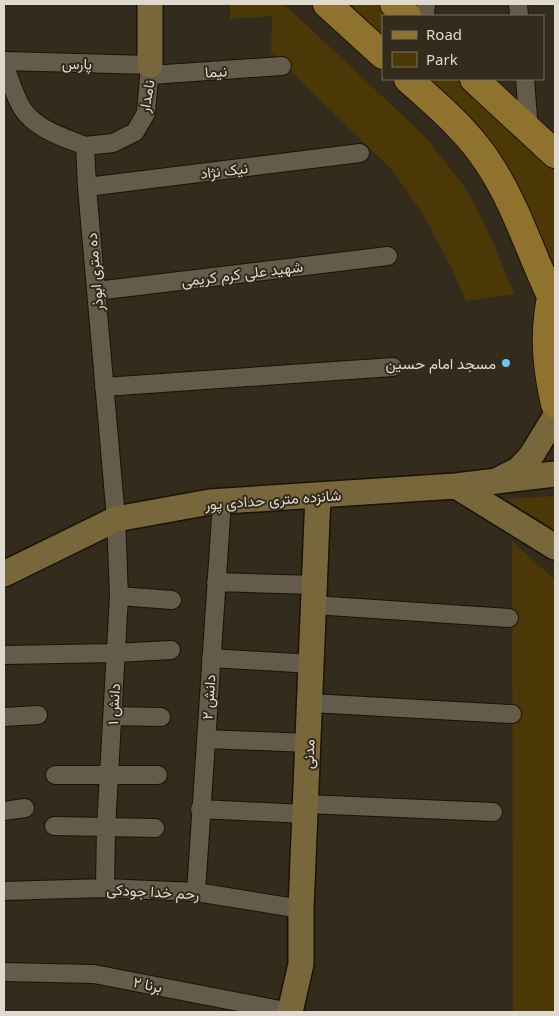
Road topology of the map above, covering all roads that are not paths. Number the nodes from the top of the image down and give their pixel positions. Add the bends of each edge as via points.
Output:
1 (150, 4) edge
2 (327, 4) edge
3 (394, 4) edge
4 (406, 15) edge
5 (382, 54) edge
6 (4, 63) edge
7 (282, 66) dead end
8 (150, 70) junction
9 (409, 80) edge
10 (475, 80) edge
11 (525, 80) edge
12 (529, 131) junction
13 (85, 146) junction
14 (360, 153) dead end
15 (555, 154) edge
16 (87, 187) junction
17 (388, 256) dead end
18 (553, 288) edge
19 (96, 291) junction
20 (393, 367) dead end
21 (104, 387) junction
22 (555, 404) edge
23 (555, 417) edge
24 (555, 474) edge
25 (494, 482) junction
26 (456, 486) junction
27 (318, 495) junction
28 (222, 502) junction
29 (116, 519) junction
30 (555, 547) edge
31 (4, 574) edge
32 (216, 582) junction
33 (314, 595) junction
34 (119, 596) junction
35 (172, 600) dead end
36 (509, 618) dead end
37 (171, 650) dead end
38 (116, 654) junction
39 (4, 655) edge
40 (211, 658) junction
41 (312, 664) junction
42 (310, 704) junction
43 (512, 714) dead end
44 (38, 715) dead end
45 (113, 716) junction
46 (4, 717) edge
47 (161, 717) dead end
48 (206, 739) junction
49 (308, 743) junction
50 (158, 775) dead end
51 (55, 776) dead end
52 (110, 776) junction
53 (25, 808) dead end
54 (200, 809) junction
55 (306, 809) junction
56 (4, 811) edge
57 (494, 812) dead end
58 (54, 826) dead end
59 (106, 828) junction
60 (155, 828) dead end
61 (105, 888) junction
62 (4, 892) edge
63 (196, 892) junction
64 (301, 909) junction
65 (4, 972) edge
66 (290, 1012) edge

1 - 8 street
2 - 5 main road
3 - 4 main road
6 - 8 street, پارس
6 - 13 street via 22,108 33,121
7 - 8 street, نیما
8 - 13 street, نامدار via 146,113 135,132 113,143
9 - 18 main road via 471,139 490,165
10 - 12 main road
11 - 12 street
12 - 15 main road
13 - 16 street, ده متری ابوذر
14 - 16 street, نیک نژاد
16 - 19 street, ده متری ابوذر
17 - 19 street, شهید علی کرم کریمی
18 - 22 main road via 546,321
19 - 21 street, ده متری ابوذر
20 - 21 street
21 - 29 street, ده متری ابوذر
23 - 25 street via 531,456 518,470
24 - 25 street, شانزده متری حدادی پور
25 - 26 street, شانزده متری حدادی پور
26 - 27 street, شانزده متری حدادی پور
26 - 30 street
27 - 28 street, شانزده متری حدادی پور
27 - 33 street, مدنی
28 - 29 street, شانزده متری حدادی پور
28 - 32 street, دانش ۲
29 - 31 street, شانزده متری حدادی پور
29 - 34 street, دانش ۱
32 - 33 street
32 - 40 street, دانش ۲
33 - 36 street
33 - 41 street, مدنی
34 - 35 street
34 - 38 street, دانش ۱
37 - 38 street
38 - 39 street
38 - 45 street, دانش ۱
40 - 41 street
40 - 48 street, دانش ۲
41 - 42 street, مدنی
42 - 43 street
42 - 49 street, مدنی
44 - 46 street
45 - 47 street
45 - 52 street, دانش ۱
48 - 49 street
48 - 54 street, دانش ۲
49 - 55 street, مدنی
50 - 52 street
51 - 52 street
52 - 59 street, دانش ۱
53 - 56 street
54 - 55 street
54 - 63 street, دانش ۲
55 - 57 street
55 - 64 street, مدنی
58 - 59 street
59 - 60 street
59 - 61 street, دانش ۱
61 - 62 street, رحم خدا جودکی
61 - 63 street, رحم خدا جودکی
63 - 64 street, رحم خدا جودکی
64 - 66 street, مدنی via 301,964
65 - 66 street, برنا ۲ via 94,974

